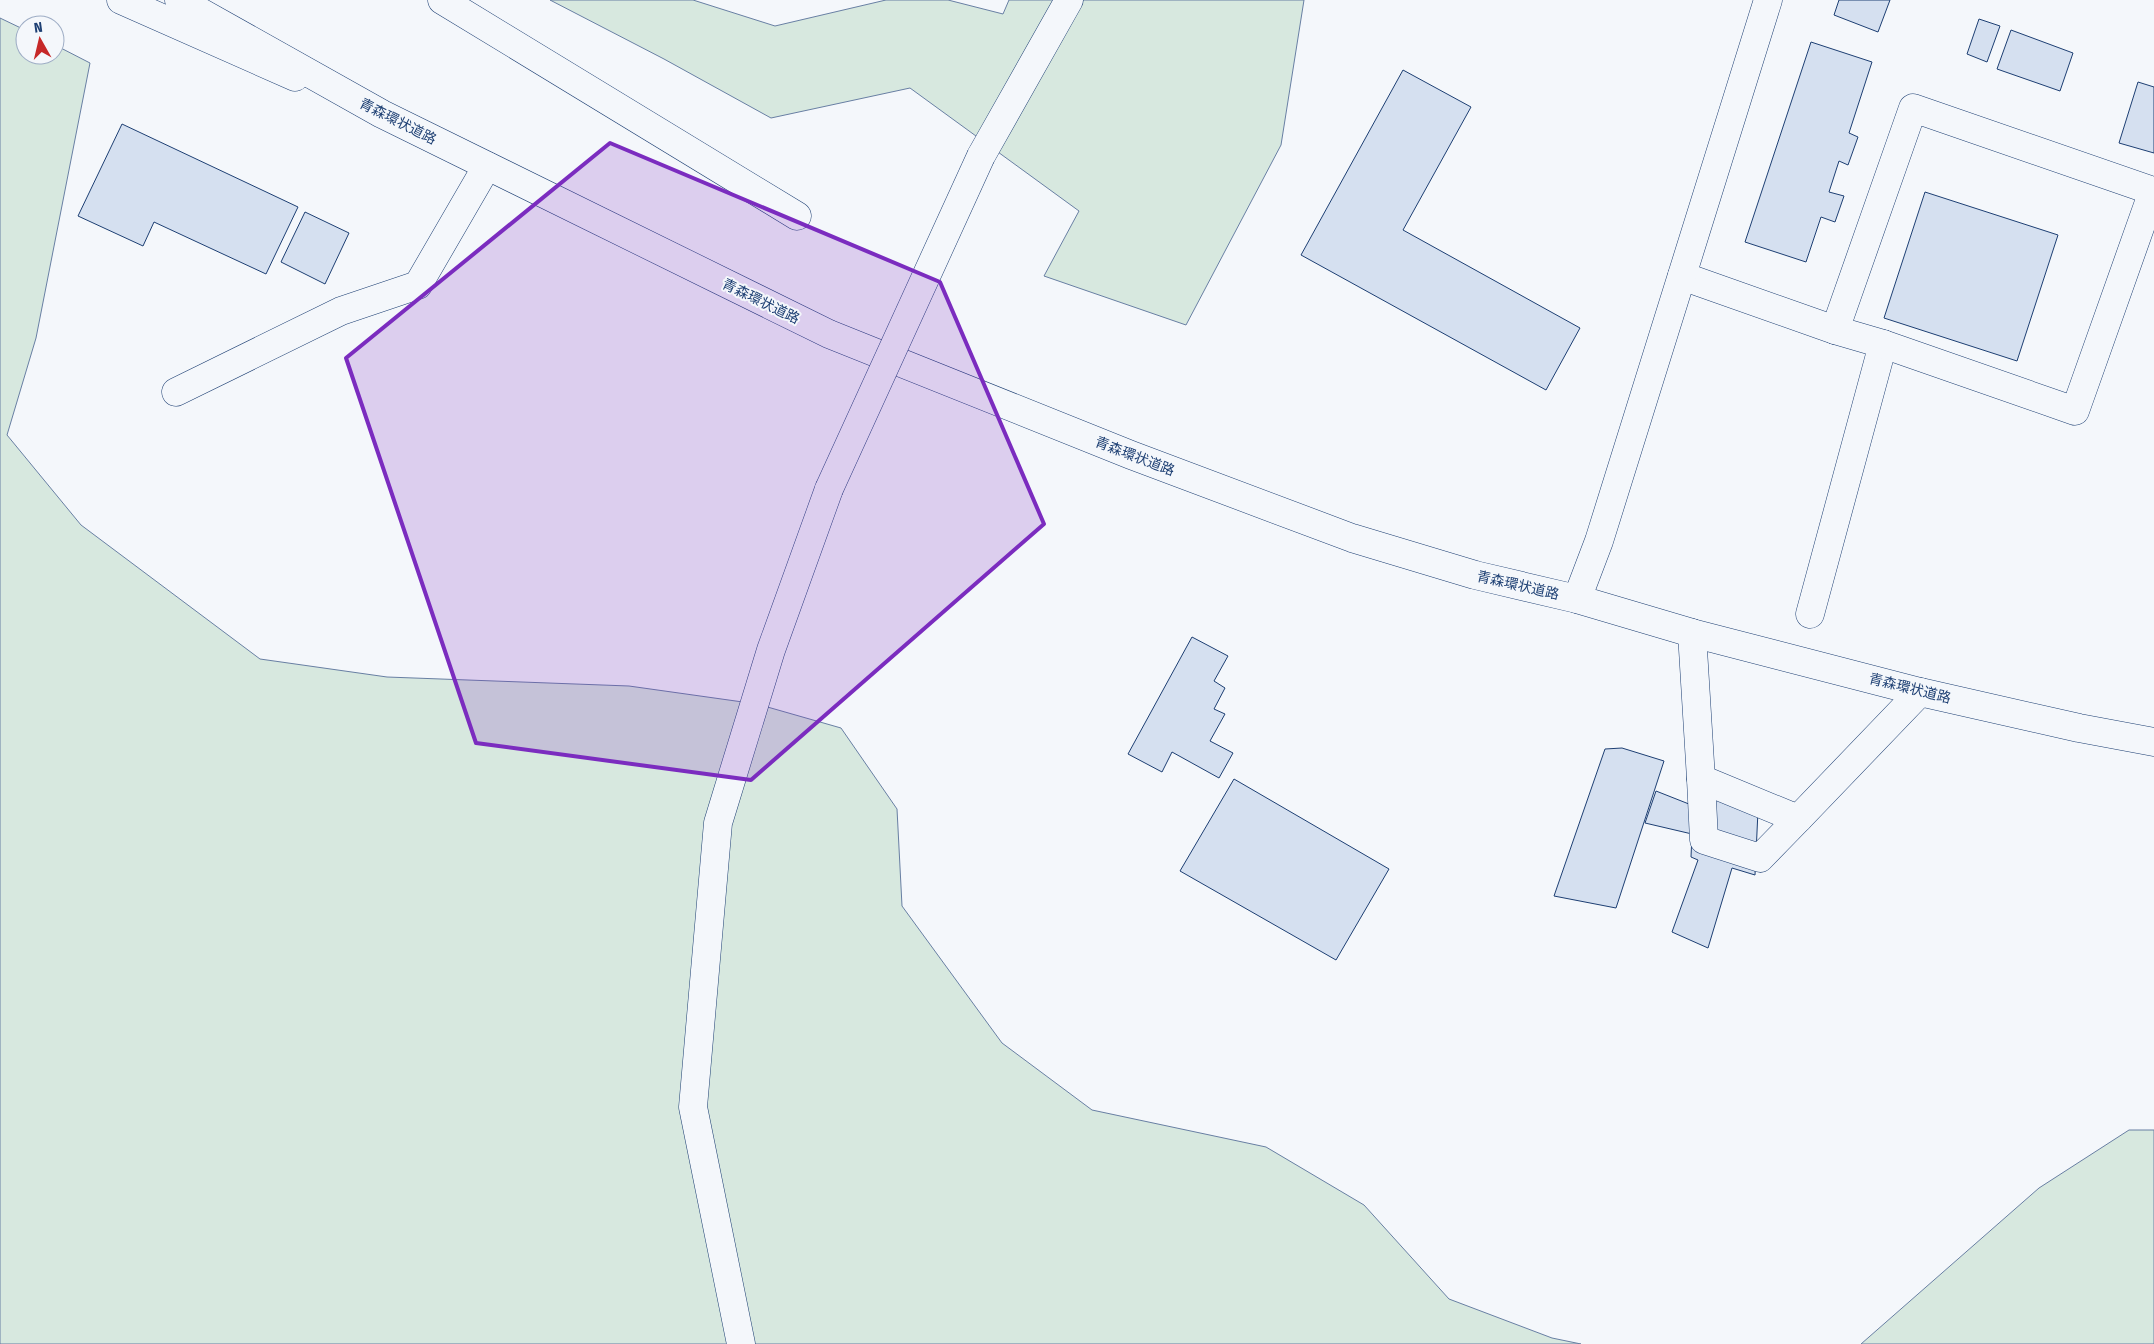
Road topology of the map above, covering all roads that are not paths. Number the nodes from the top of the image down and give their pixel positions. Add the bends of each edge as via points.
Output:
1 (121, 0) edge
2 (179, 0) edge
3 (442, 0) edge
4 (1069, 0) edge
5 (1768, 0) edge
6 (382, 114) junction
7 (487, 166) junction
8 (797, 216) dead end
9 (1682, 276) junction
10 (1835, 330) junction
11 (1883, 344) junction
12 (176, 392) dead end
13 (1577, 599) junction
14 (1810, 614) dead end
15 (1692, 633) junction
16 (1920, 692) junction
17 (2154, 742) edge
18 (1701, 779) junction
19 (1798, 819) junction
20 (741, 1344) edge

1 - 6 main road
2 - 6 main road, 青森環状道路
3 - 8 main road
4 - 20 main road, bridge via 981,156 829,489 771,650 718,823 692,1106
5 - 9 main road
6 - 7 main road, 青森環状道路
7 - 12 main road via 418,284 341,311
7 - 13 main road, 青森環状道路 via 829,334 1122,451 1352,538 1475,575
9 - 10 main road
9 - 13 main road via 1599,541
10 - 11 main road
10 - 11 main road via 1913,108 2153,191 2075,411
11 - 14 main road
13 - 15 main road, 青森環状道路
15 - 16 main road, 青森環状道路
15 - 18 main road
16 - 17 main road, 青森環状道路
16 - 19 main road
18 - 19 main road
18 - 19 main road via 1704,840 1760,858

